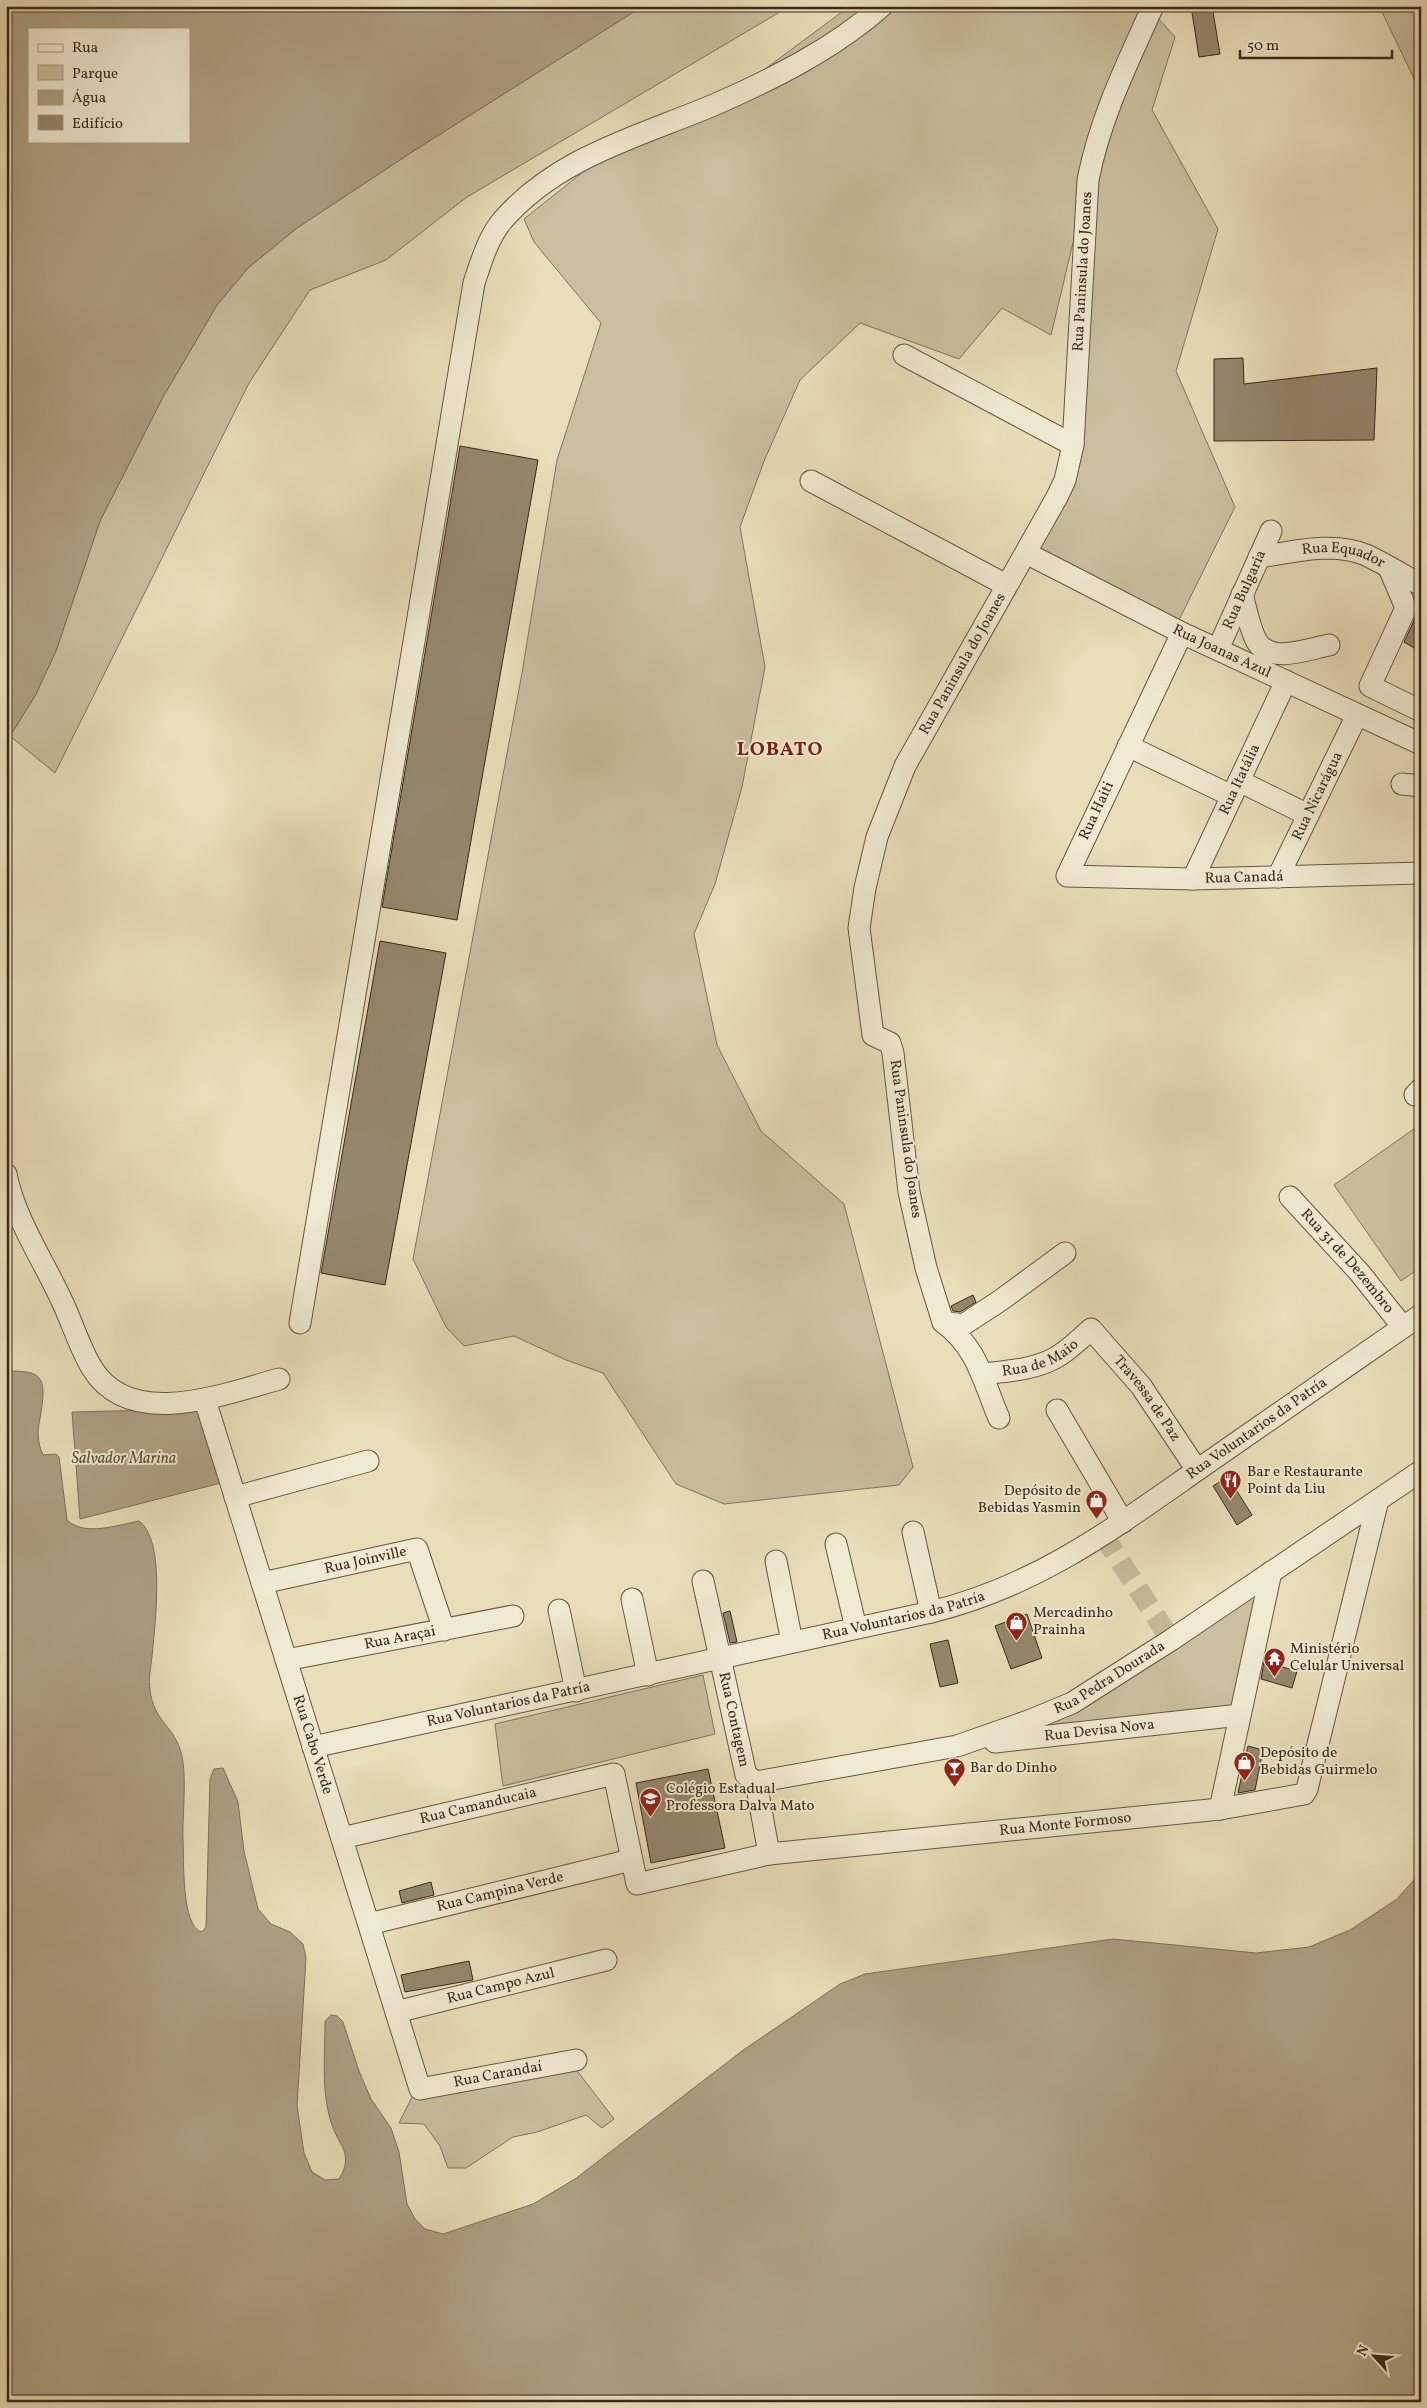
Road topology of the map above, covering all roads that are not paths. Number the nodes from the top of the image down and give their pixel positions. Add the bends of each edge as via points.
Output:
1 (882, 6) edge
2 (1153, 6) edge
3 (904, 355) dead end
4 (1073, 445) junction
5 (811, 480) dead end
6 (1271, 531) dead end
7 (1026, 553) junction
8 (1259, 557) junction
9 (1389, 568) junction
10 (1006, 585) junction
11 (1421, 585) edge
12 (1242, 594) junction
13 (1182, 632) junction
14 (1329, 645) dead end
15 (1218, 649) junction
16 (1286, 681) junction
17 (1421, 711) edge
18 (1357, 715) junction
19 (1421, 744) edge
20 (1128, 746) junction
21 (1236, 788) junction
22 (1308, 815) junction
23 (1421, 873) edge
24 (1067, 876) joint
25 (1278, 877) junction
26 (1193, 879) junction
27 (6, 1174) edge
28 (1290, 1197) dead end
29 (1065, 1253) dead end
30 (1421, 1315) edge
31 (943, 1322) junction
32 (300, 1323) dead end
33 (1403, 1327) junction
34 (1091, 1329) joint
35 (983, 1374) junction
36 (278, 1379) dead end
37 (205, 1400) junction
38 (1057, 1410) dead end
39 (998, 1418) dead end
40 (368, 1461) dead end
41 (1197, 1470) junction
42 (1421, 1471) edge
43 (235, 1497) junction
44 (1378, 1500) junction
45 (1123, 1522) junction
46 (913, 1532) dead end
47 (836, 1544) dead end
48 (776, 1561) dead end
49 (1272, 1572) junction
50 (703, 1582) dead end
51 (262, 1583) junction
52 (632, 1599) dead end
53 (559, 1610) dead end
54 (931, 1612) junction
55 (513, 1616) dead end
56 (856, 1628) junction
57 (444, 1630) junction
58 (792, 1642) junction
59 (720, 1659) junction
60 (286, 1660) junction
61 (648, 1675) junction
62 (576, 1691) junction
63 (1240, 1715) junction
64 (957, 1746) junction
65 (314, 1747) junction
66 (614, 1774) joint
67 (756, 1782) junction
68 (1220, 1810) junction
69 (342, 1838) junction
70 (769, 1854) junction
71 (631, 1860) junction
72 (369, 1924) junction
73 (606, 1960) dead end
74 (396, 2012) junction
75 (576, 2060) dead end
76 (420, 2089) joint

1 - 32 street via 845,35 774,75 716,104 628,138 561,171 527,196 501,222 485,250 474,282
2 - 4 street, Rua Paninsula do Joanes via 1107,108 1088,180
3 - 4 street
4 - 7 street, Rua Paninsula do Joanes via 1065,480
5 - 10 street
6 - 8 street, Rua Bulgaria
7 - 10 street, Rua Paninsula do Joanes
7 - 13 street, Rua Joanas Azul
8 - 9 street, Rua Equador via 1331,548 1365,555
8 - 12 street, Rua Bulgaria
9 - 11 street, Rua Equador
9 - 17 street via 1406,608 1370,686
10 - 31 street, Rua Paninsula do Joanes via 905,766 877,837 859,928 874,1035 890,1042 893,1053 909,1192 926,1268
12 - 14 street via 1255,639 1267,651 1277,654
12 - 15 street, Rua Bulgaria
13 - 15 street, Rua Joanas Azul
13 - 20 street, Rua Haiti
15 - 16 street, Rua Joanas Azul
16 - 18 street, Rua Joanas Azul
16 - 21 street, Rua Itatália
18 - 19 street, Rua Joanas Azul
18 - 22 street, Rua Nicarágua
20 - 21 street
20 - 24 street, Rua Haiti
21 - 22 street
21 - 26 street, Rua Itatália
22 - 25 street, Rua Nicarágua
23 - 25 street, Rua Canadá
24 - 26 street, Rua Canadá
25 - 26 street, Rua Canadá
27 - 37 street via 26,1232 62,1299 92,1369 106,1385 128,1398 150,1403 178,1404
28 - 33 street, Rua 31 de Dezembro via 1359,1272
29 - 31 street via 963,1325
30 - 33 street, Rua Voluntarios da Patría
31 - 35 street via 967,1344
33 - 41 street, Rua Voluntarios da Patría
34 - 35 street, Rua de Maio via 1055,1358 1028,1368
34 - 41 street, Travessa de Paz via 1140,1386
35 - 39 street
36 - 37 street
37 - 43 street, Rua Cabo Verde
38 - 45 street
40 - 43 street
41 - 45 street, Rua Voluntarios da Patría
42 - 44 street, Rua Pedra Dourada
43 - 51 street, Rua Cabo Verde
44 - 49 street, Rua Pedra Dourada
44 - 68 street, Rua Monte Formoso via 1306,1792
45 - 54 street, Rua Voluntarios da Patría via 1029,1578 967,1603
46 - 54 street
47 - 56 street
48 - 58 street
49 - 63 street
49 - 64 street, Rua Pedra Dourada via 1072,1703
50 - 59 street, Rua Contagem
51 - 57 street, Rua Joinville via 417,1549
51 - 60 street, Rua Cabo Verde
52 - 61 street
53 - 62 street
54 - 56 street, Rua Voluntarios da Patría
55 - 57 street, Rua Araçai
56 - 58 street, Rua Voluntarios da Patría
57 - 60 street, Rua Araçai
58 - 59 street, Rua Voluntarios da Patría
59 - 61 street, Rua Voluntarios da Patría
59 - 67 street, Rua Contagem via 746,1775
60 - 65 street, Rua Cabo Verde
61 - 62 street, Rua Voluntarios da Patría
62 - 65 street, Rua Voluntarios da Patría
63 - 64 street, Rua Devisa Nova
63 - 68 street
64 - 67 street, Rua Pedra Dourada
65 - 69 street, Rua Cabo Verde
66 - 69 street, Rua Camanducaia
66 - 71 street, Rua Monte Formoso
67 - 70 street, Rua Contagem
68 - 70 street, Rua Monte Formoso
69 - 72 street, Rua Cabo Verde
70 - 71 street, Rua Monte Formoso via 638,1884
71 - 72 street, Rua Campina Verde
72 - 74 street, Rua Cabo Verde
73 - 74 street, Rua Campo Azul
74 - 76 street, Rua Cabo Verde
75 - 76 street, Rua Carandaí

